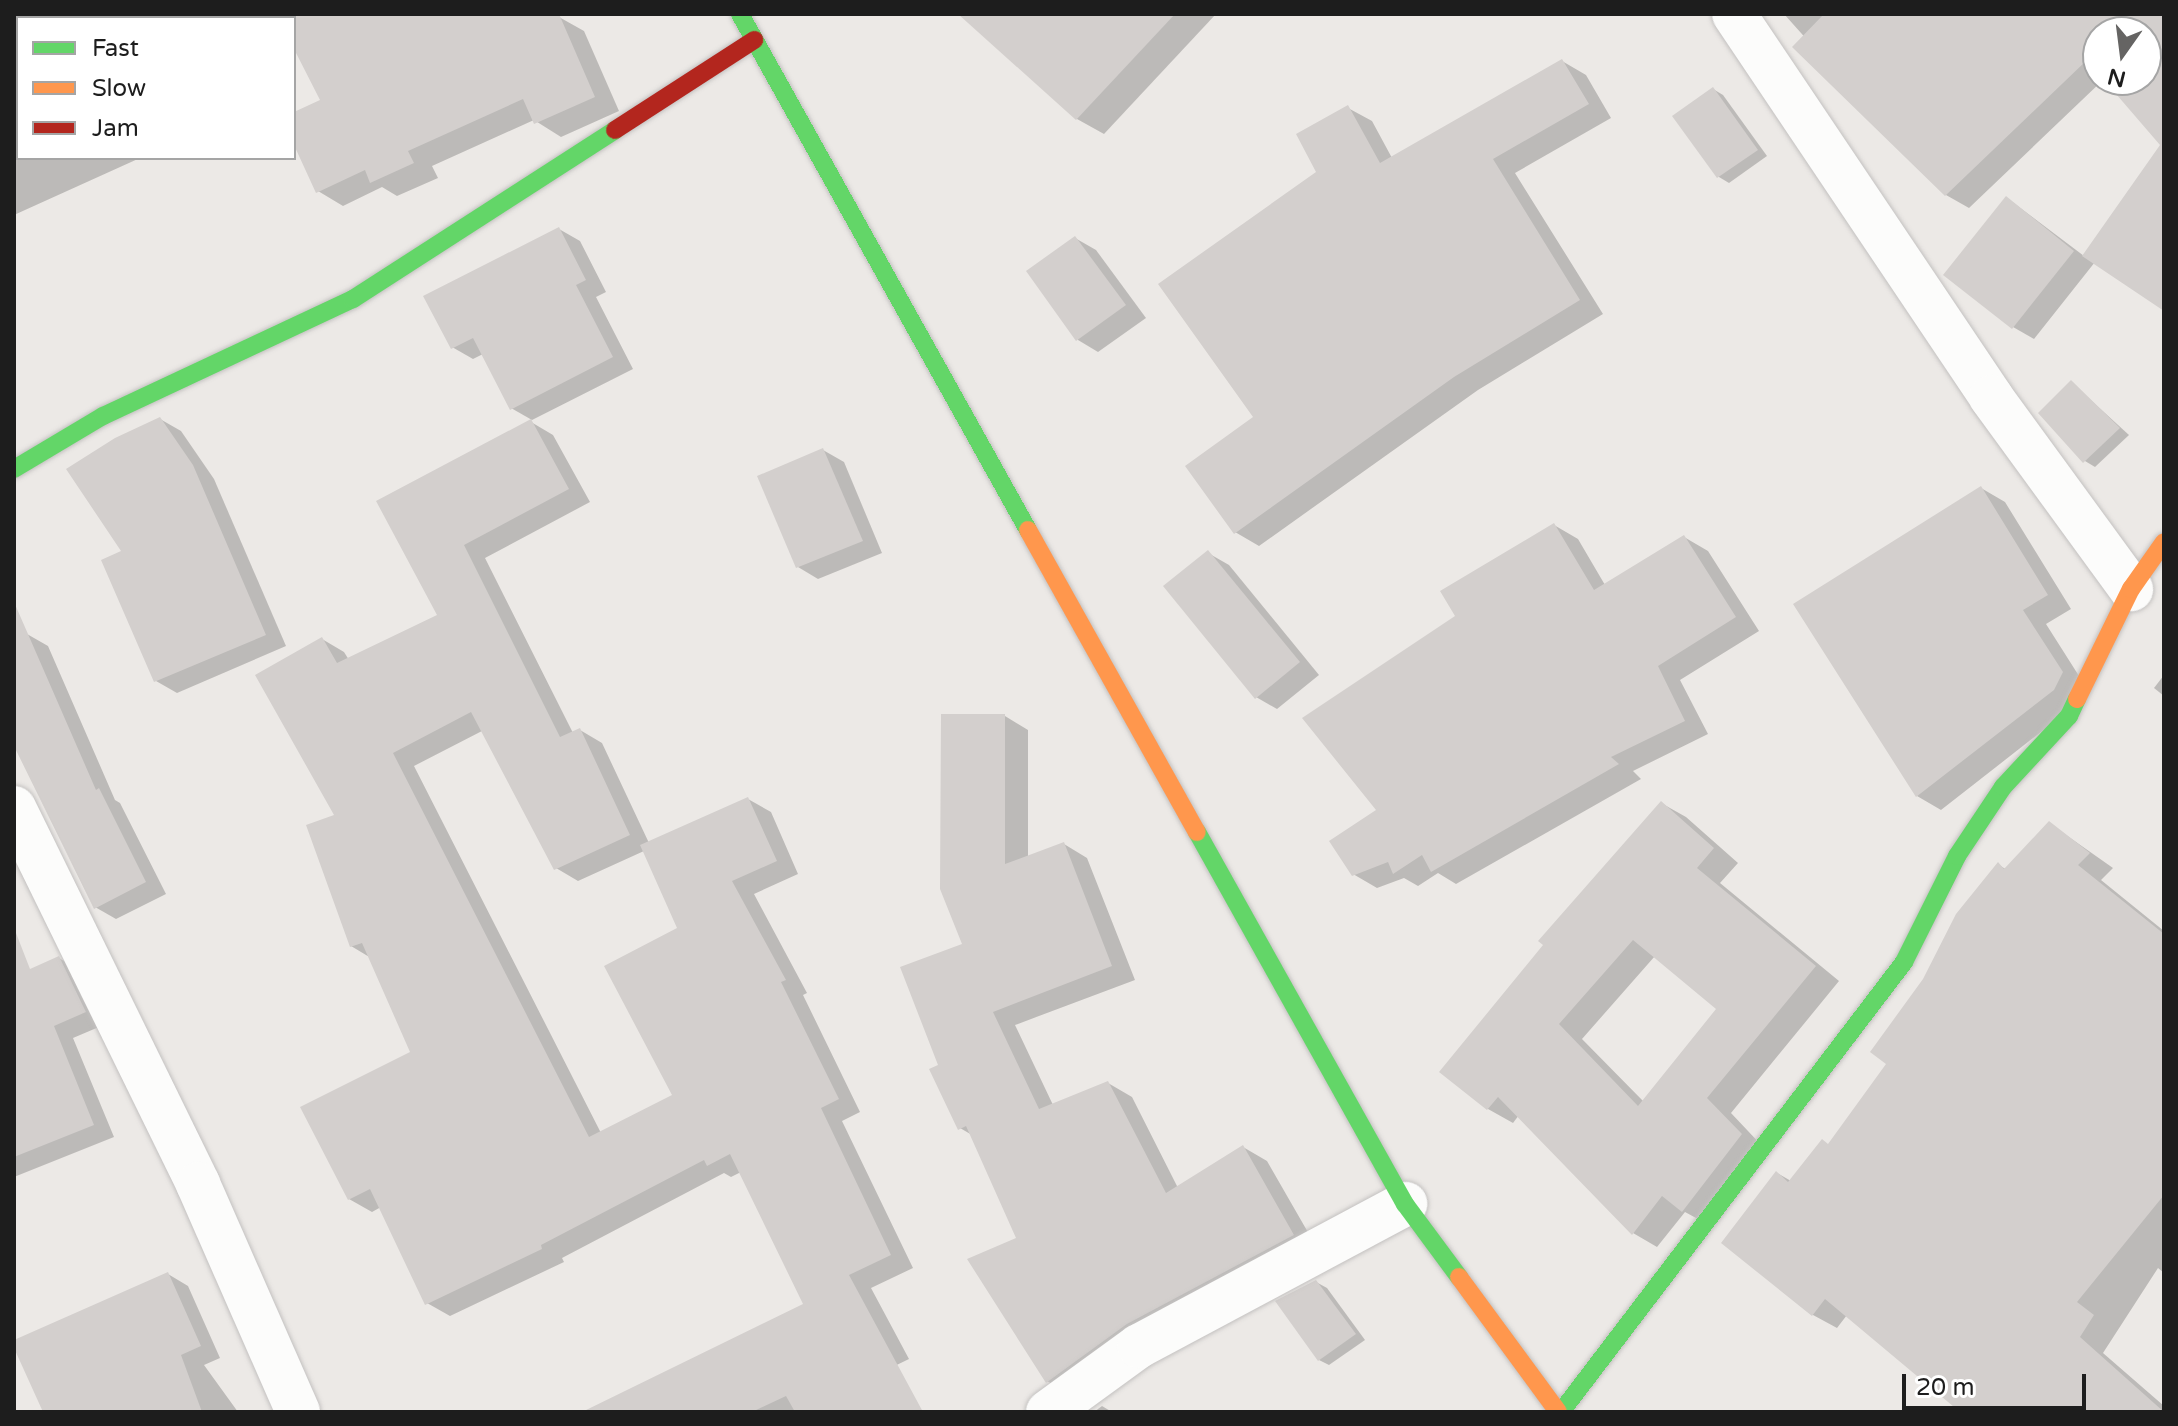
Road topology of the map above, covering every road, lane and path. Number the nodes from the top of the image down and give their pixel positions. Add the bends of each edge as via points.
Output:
1 (740, 14) edge
2 (1734, 14) edge
3 (754, 40) junction
4 (14, 469) edge
5 (2164, 542) edge
6 (2131, 589) junction
7 (14, 808) edge
8 (1405, 1204) junction
9 (298, 1412) edge
10 (1048, 1412) edge
11 (1560, 1412) edge

1 - 3 street
2 - 6 street via 1991,397
3 - 4 street via 353,299 103,416
3 - 8 street
5 - 6 street
6 - 11 street via 2069,716 2003,787 1957,856 1904,962
7 - 9 street via 198,1184
8 - 10 street via 1139,1346
8 - 11 street

